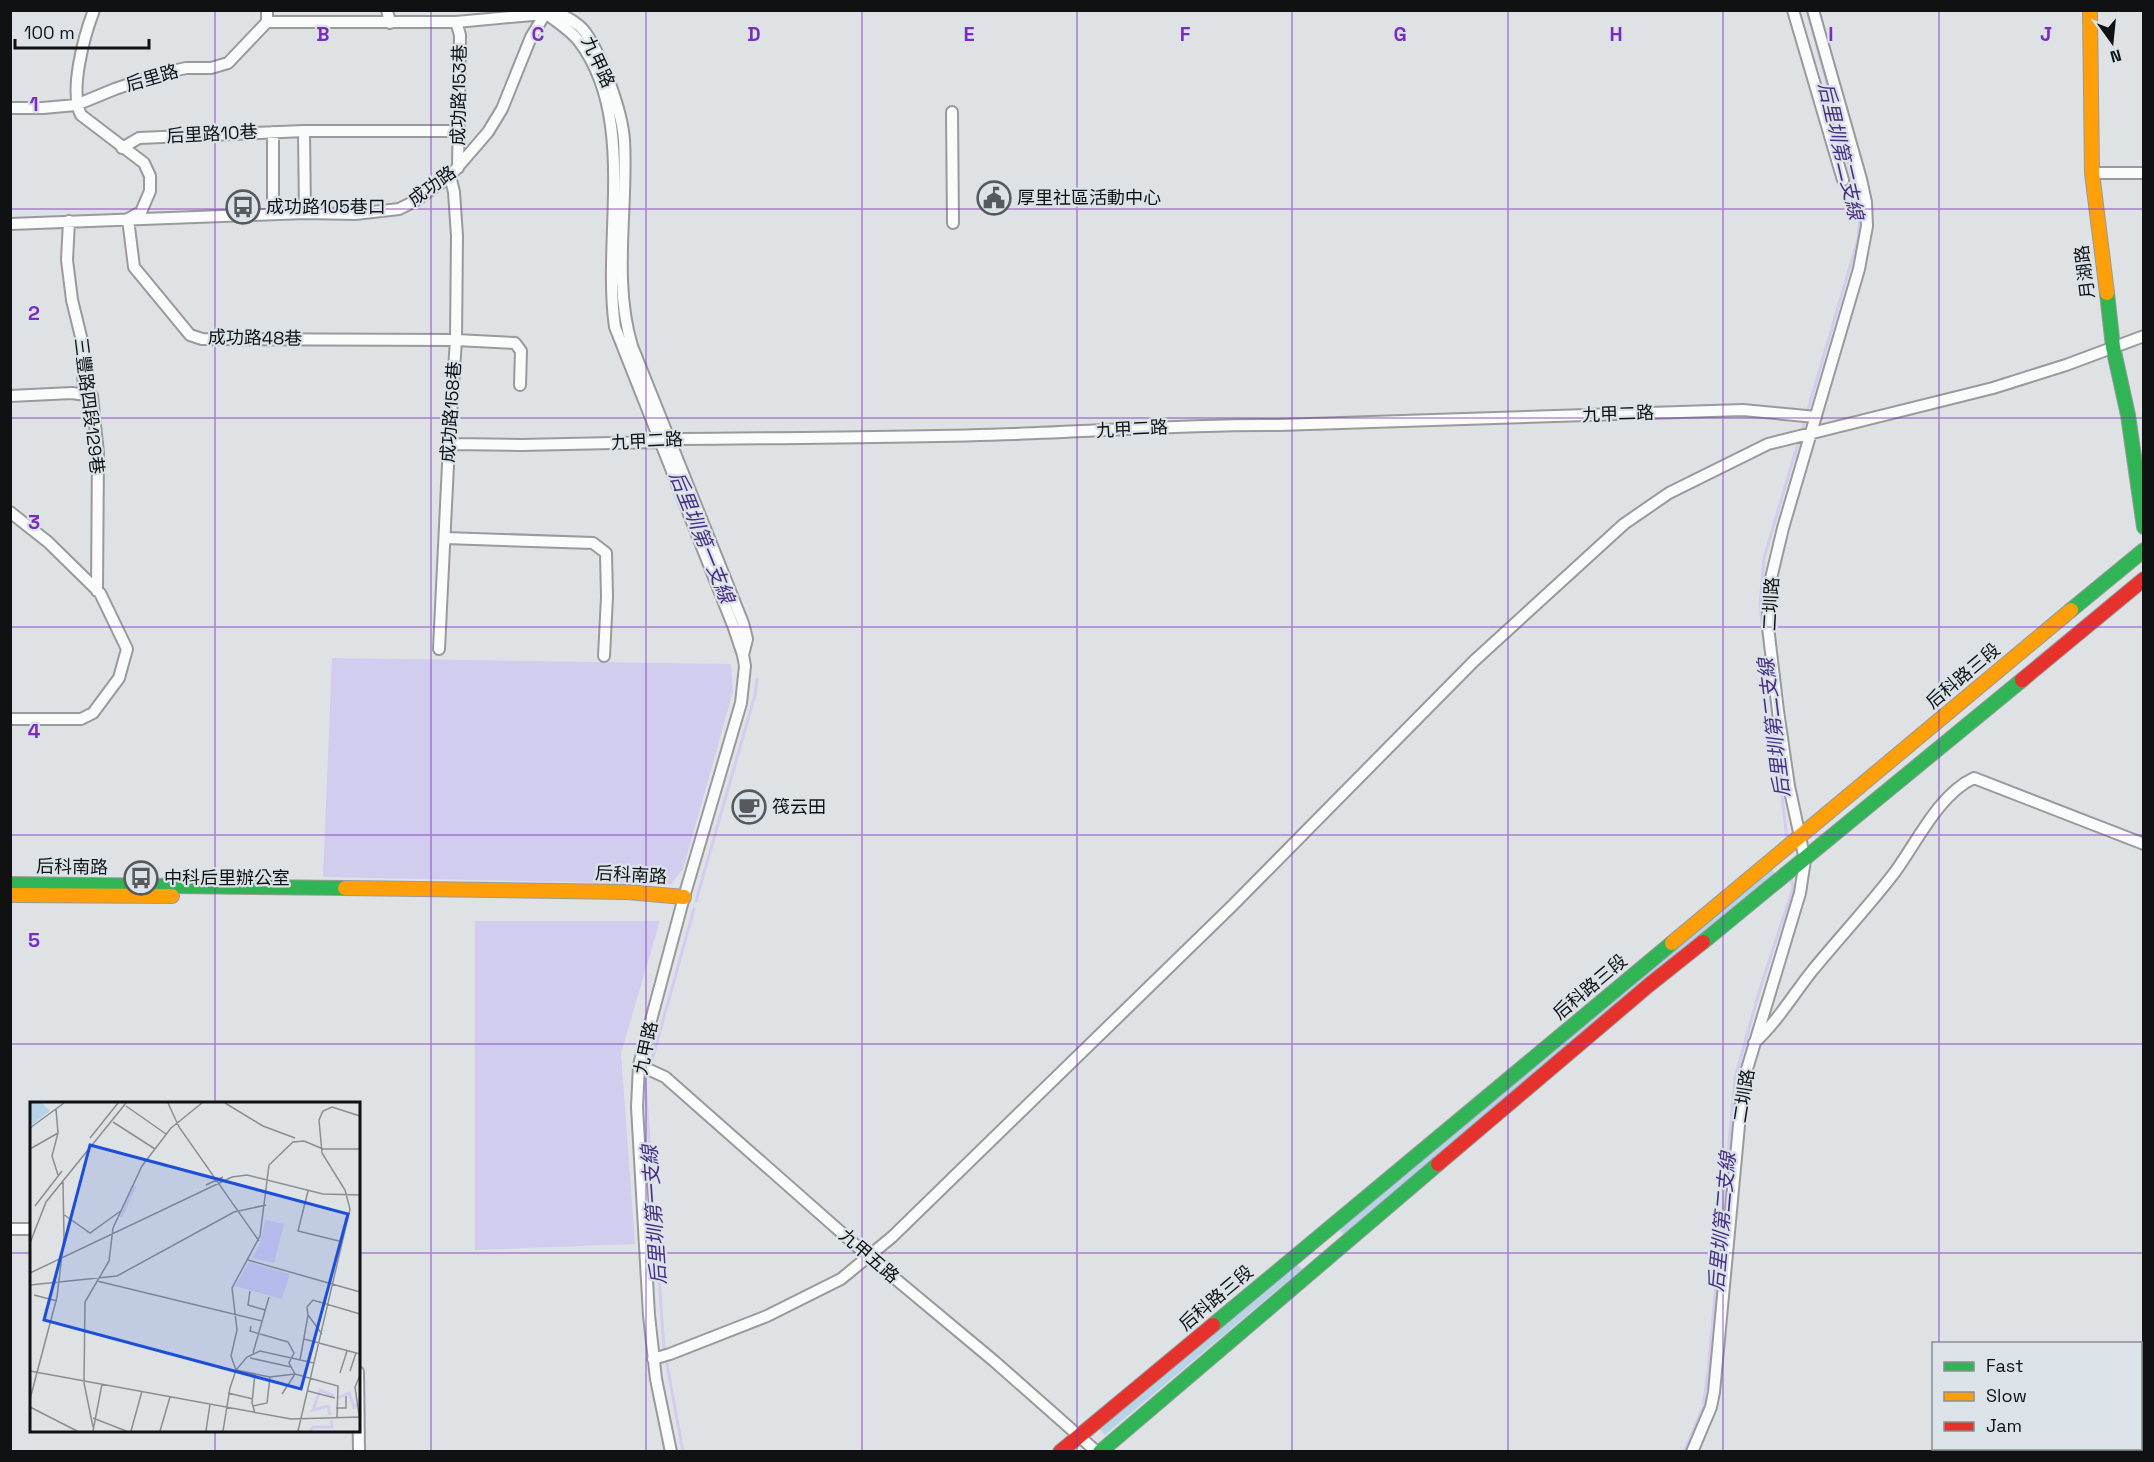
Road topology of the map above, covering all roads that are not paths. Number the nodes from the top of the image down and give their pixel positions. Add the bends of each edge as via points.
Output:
1 (94, 10) edge
2 (267, 10) edge
3 (387, 10) edge
4 (1793, 10) edge
5 (1813, 10) edge
6 (2090, 10) edge
7 (547, 12) edge
8 (267, 22) junction
9 (456, 22) junction
10 (390, 23) junction
11 (76, 105) junction
12 (10, 108) edge
13 (952, 112) dead end
14 (304, 131) junction
15 (458, 131) junction
16 (273, 132) junction
17 (123, 148) junction
18 (454, 172) junction
19 (2092, 173) junction
20 (2144, 173) edge
21 (1843, 180) dead end
22 (305, 213) junction
23 (273, 214) junction
24 (128, 219) junction
25 (69, 221) junction
26 (953, 223) dead end
27 (10, 224) edge
28 (2144, 336) edge
29 (456, 340) junction
30 (2113, 347) junction
31 (520, 385) dead end
32 (84, 395) junction
33 (10, 396) edge
34 (1816, 417) junction
35 (1810, 432) junction
36 (664, 440) junction
37 (448, 444) junction
38 (10, 512) edge
39 (2144, 527) edge
40 (445, 538) junction
41 (2144, 550) edge
42 (2144, 579) edge
43 (97, 591) junction
44 (440, 649) dead end
45 (604, 656) dead end
46 (10, 719) edge
47 (1799, 836) junction
48 (2144, 844) edge
49 (1805, 860) junction
50 (10, 884) edge
51 (66, 890) junction
52 (10, 895) edge
53 (684, 897) junction
54 (1754, 1043) junction
55 (639, 1065) junction
56 (30, 1229) edge
57 (11, 1231) edge
58 (868, 1256) junction
59 (654, 1359) junction
60 (359, 1432) edge
61 (1079, 1435) junction
62 (359, 1452) edge
63 (671, 1452) edge
64 (1060, 1452) edge
65 (1099, 1452) edge
66 (1692, 1452) edge

1 - 11 street via 80,60
2 - 8 street
3 - 10 street
4 - 21 street
5 - 34 street, 二圳路 via 1861,179 1867,226 1859,269
6 - 19 street, 月湖路
7 - 9 street
7 - 18 street, 成功路 via 531,37 502,109
7 - 36 street, 九甲路 via 577,39 591,59 609,113 614,143 615,327
8 - 10 street
8 - 11 street, 后里路 via 228,63 159,74
9 - 10 street
9 - 15 street, 成功路153巷 via 460,35
11 - 12 street, 后里路
11 - 17 street via 81,115
13 - 26 street
14 - 15 street, 后里路10巷
14 - 16 street, 后里路10巷
14 - 22 street
15 - 18 street, 成功路153巷
16 - 17 street, 后里路10巷 via 139,138
16 - 23 street
17 - 24 street via 144,163 150,176 150,191 141,212
18 - 22 street, 成功路 via 399,209 355,214
18 - 29 street, 成功路158巷
19 - 20 street
19 - 30 street, 月湖路
22 - 23 street, 成功路
23 - 24 street, 成功路
24 - 25 street, 成功路
24 - 29 street, 成功路48巷 via 134,267 190,335 202,339
25 - 27 street, 成功路
25 - 32 street, 三豐路四段129巷 via 67,260 82,341
28 - 30 street
29 - 31 street, 成功路48巷 via 515,343 521,351
29 - 37 street, 成功路158巷
30 - 35 street via 1993,388
30 - 39 street, 月湖路 via 2128,415
32 - 33 street
32 - 43 street, 三豐路四段129巷 via 92,396 98,453
34 - 35 street, 二圳路
34 - 36 street, 九甲二路 via 1743,410 1204,424 939,436
35 - 47 street, 二圳路 via 1768,591 1777,699
35 - 58 street via 1768,444 1732,461 1669,493 1624,524 1474,661 1232,906 927,1204
36 - 37 street, 九甲二路
36 - 53 street, 九甲路 via 743,655 745,678
37 - 40 street, 成功路158巷
38 - 43 street via 48,542
40 - 44 street, 成功路158巷
40 - 45 street via 593,543 606,554
41 - 47 street, 后科路三段
42 - 49 street, 后科路三段
43 - 46 street via 127,650 119,678 93,713 81,719
47 - 49 street, 二圳路
47 - 61 street, 后科路三段
48 - 54 street via 1974,778 1961,784 1934,813 1894,873 1771,1027
49 - 54 street, 二圳路 via 1800,893
49 - 65 street, 后科路三段 via 1649,985
50 - 51 street, 后科南路
51 - 52 street, 后科南路
51 - 53 street, 后科南路 via 627,892
53 - 55 street, 九甲路
54 - 66 street, 二圳路 via 1741,1104 1714,1392
55 - 58 street, 九甲五路 via 665,1077
55 - 59 street, 九甲路 via 637,1107
56 - 57 street
58 - 59 street via 841,1280 767,1316
58 - 61 street, 九甲五路
59 - 63 street, 九甲路
60 - 62 street
61 - 64 street, 后科路三段
61 - 65 street, 九甲五路

